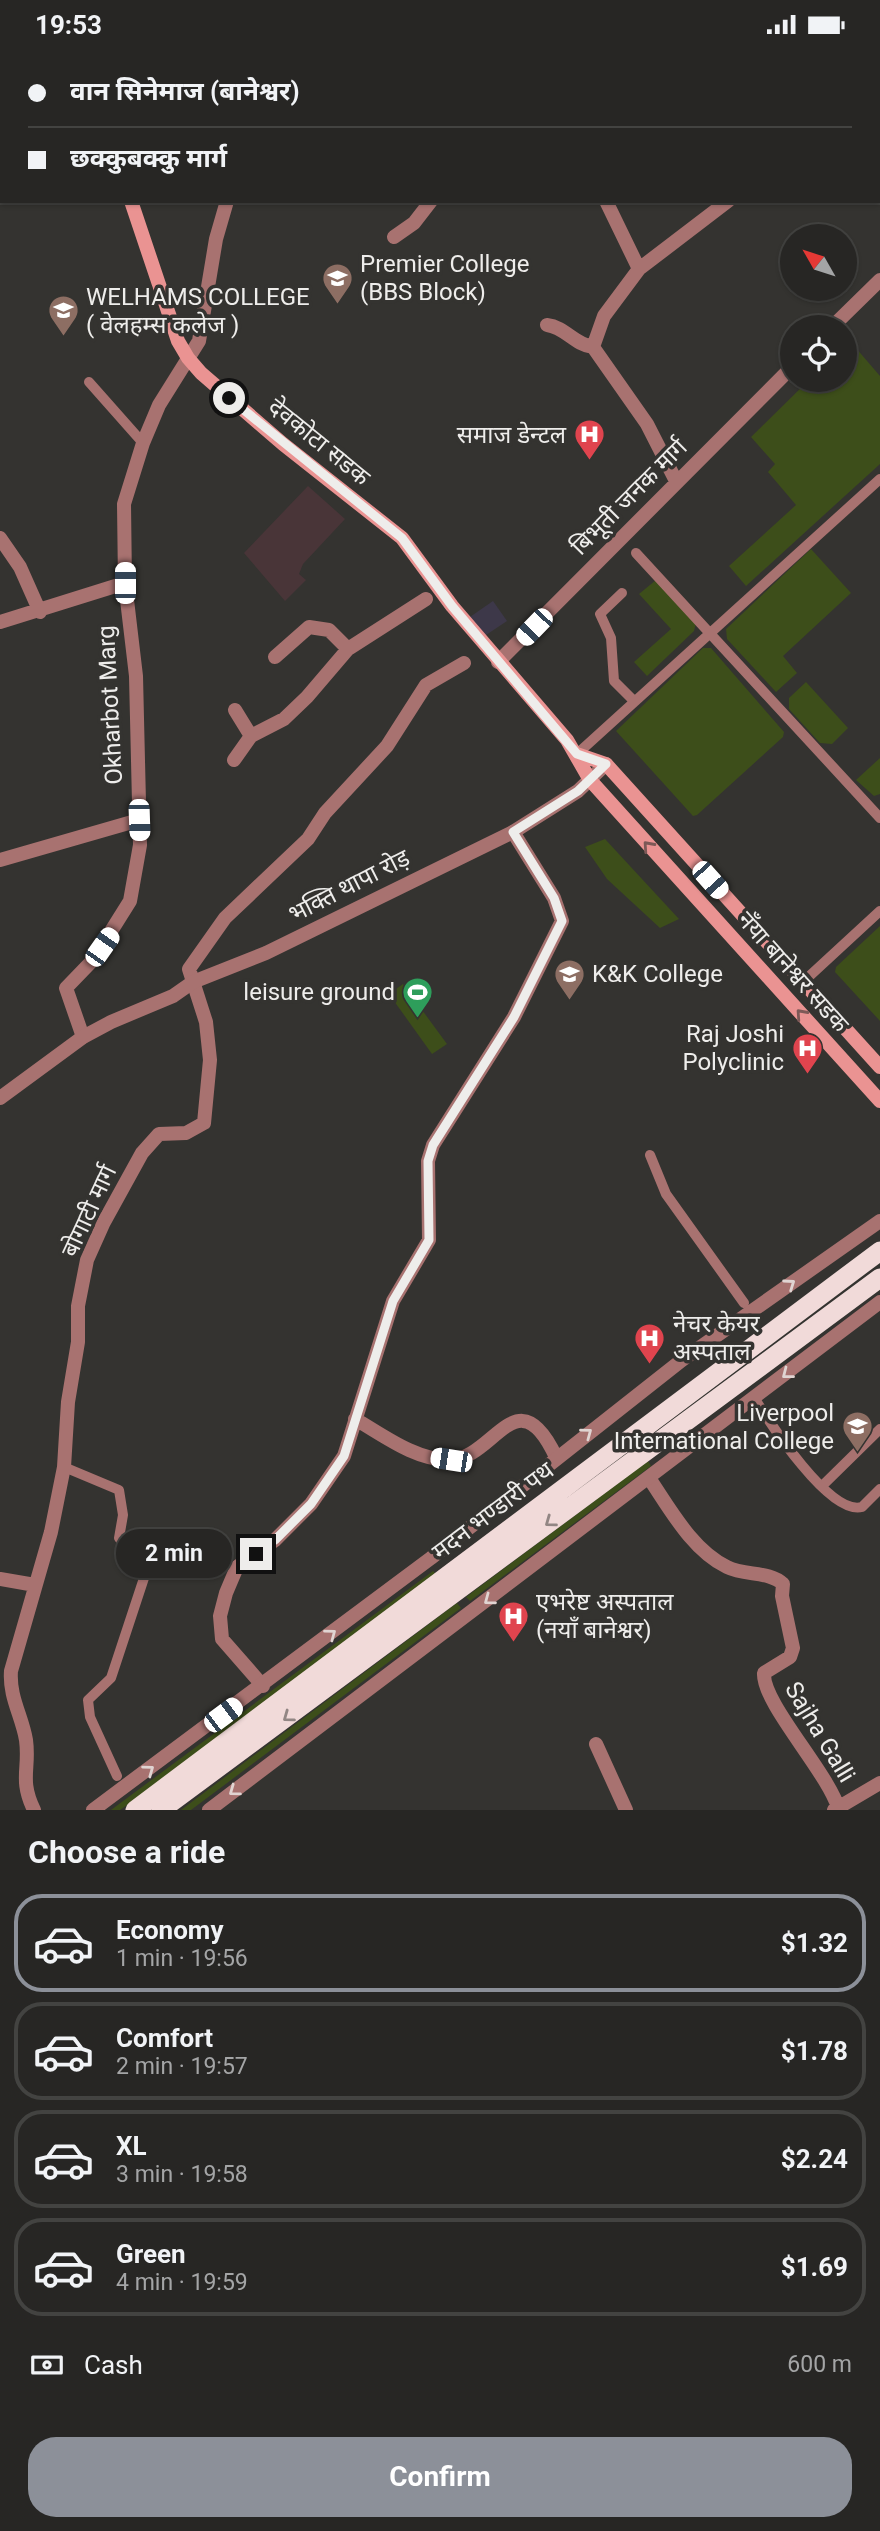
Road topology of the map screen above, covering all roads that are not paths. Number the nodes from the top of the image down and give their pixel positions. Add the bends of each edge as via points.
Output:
1 (132, 203) edge
2 (226, 203) edge
3 (429, 203) edge
4 (607, 203) edge
5 (725, 203) edge
6 (394, 237) dead end
7 (639, 269) junction
8 (880, 280) edge
9 (844, 315) edge
10 (547, 325) dead end
11 (593, 347) junction
12 (188, 358) junction
13 (780, 379) edge
14 (89, 382) dead end
15 (143, 443) junction
16 (880, 479) edge
17 (676, 481) junction
18 (0, 538) edge
19 (636, 553) dead end
20 (125, 583) junction
21 (622, 593) dead end
22 (426, 599) dead end
23 (40, 612) junction
24 (0, 622) edge
25 (710, 631) junction
26 (348, 649) junction
27 (275, 657) dead end
28 (498, 661) junction
29 (464, 663) dead end
30 (634, 701) junction
31 (235, 710) dead end
32 (251, 736) junction
33 (577, 754) junction
34 (234, 760) dead end
35 (606, 764) junction
36 (590, 780) junction
37 (880, 818) edge
38 (139, 820) junction
39 (513, 832) junction
40 (0, 860) edge
41 (880, 911) edge
42 (193, 982) junction
43 (803, 982) junction
44 (83, 1037) junction
45 (880, 1067) edge
46 (0, 1098) edge
47 (880, 1101) edge
48 (650, 1155) dead end
49 (880, 1221) edge
50 (880, 1251) edge
51 (880, 1278) edge
52 (880, 1302) edge
53 (744, 1303) dead end
54 (755, 1399) junction
55 (355, 1419) junction
56 (880, 1429) edge
57 (556, 1457) junction
58 (64, 1467) junction
59 (649, 1478) junction
60 (822, 1486) junction
61 (880, 1489) edge
62 (0, 1579) edge
63 (35, 1585) junction
64 (263, 1686) junction
65 (596, 1744) dead end
66 (117, 1776) dead end
67 (880, 1783) edge
68 (837, 1809) edge
69 (34, 1810) edge
70 (93, 1810) edge
71 (135, 1810) edge
72 (161, 1810) edge
73 (209, 1810) edge
74 (626, 1810) edge

1 - 12 main road, देवकोटा सडक via 178,341
2 - 12 street, Okharbot Marg via 200,341
3 - 6 street via 414,223
4 - 7 street
5 - 7 street
7 - 11 street via 604,316
8 - 9 street
10 - 11 street via 582,346
11 - 17 street via 647,424
12 - 15 street, Okharbot Marg via 159,405
12 - 28 main road, देवकोटा सडक via 283,445 402,538
13 - 17 street, बिभूती जनक मार्ग
14 - 15 lane
15 - 20 street, Okharbot Marg via 124,504
16 - 25 lane
17 - 28 street, बिभूती जनक मार्ग
18 - 23 street via 20,566
19 - 25 lane
20 - 23 street
20 - 38 street, Okharbot Marg via 135,676
21 - 30 lane via 600,614 611,638 614,681
22 - 26 street
23 - 24 street
25 - 30 lane
25 - 37 lane
26 - 27 street via 329,630 309,627
26 - 32 street via 284,719
28 - 33 main road, देवकोटा सडक
29 - 42 street via 426,685 387,746 325,813 308,839 225,918 189,968
30 - 33 lane
31 - 32 street
32 - 34 street
33 - 35 main road, नँया बानेश्वर सडक
33 - 36 main road, नँया बानेश्वर सडक
35 - 36 street, भक्ति थापा रोड़
35 - 43 main road, नँया बानेश्वर सडक
36 - 39 street, भक्ति थापा रोड़
47 -> 36 main road, नँया बानेश्वर सडक
38 - 40 street
38 - 44 street, Okharbot Marg via 140,845 130,901 93,960 66,988
39 - 42 street, भक्ति थापा रोड़ via 266,953
39 - 55 street via 554,898 562,921 514,1017 433,1145 428,1161 429,1240 393,1301
41 - 43 lane
42 - 44 street, भक्ति थापा रोड़
42 - 58 street, बोगाटी मार्ग via 206,1022 211,1060 204,1123 186,1133 159,1134 142,1153 87,1260 78,1306
43 - 45 main road, नँया बानेश्वर सडक
44 - 46 street, भक्ति थापा रोड़
48 - 53 lane via 666,1194
57 -> 49 street via 682,1360
50 - 71 highway, मदन भण्डारी पथ
51 -> 72 highway, मदन भण्डारी पथ
52 -> 54 street
54 - 59 street
54 - 60 lane via 797,1460
55 - 57 street via 422,1456 451,1460 474,1451 514,1421 525,1420 538,1430
55 - 64 street via 344,1456 311,1504 275,1540 237,1567 226,1593 220,1616 222,1639
56 - 60 lane
64 -> 57 street
58 - 63 street, बोगाटी मार्ग
58 - 66 lane via 119,1490 123,1514 119,1538 146,1572 111,1678 88,1700 90,1717
59 - 68 street, Sajha Galli via 691,1538 710,1556 727,1568 772,1577 783,1584 793,1648 780,1666 764,1673 765,1685 829,1786
59 -> 73 street
60 - 61 lane via 856,1509
62 - 63 street
63 - 69 street, बोगाटी मार्ग via 13,1658 10,1686 26,1743 25,1792
70 -> 64 street
65 - 74 street
67 - 68 street

